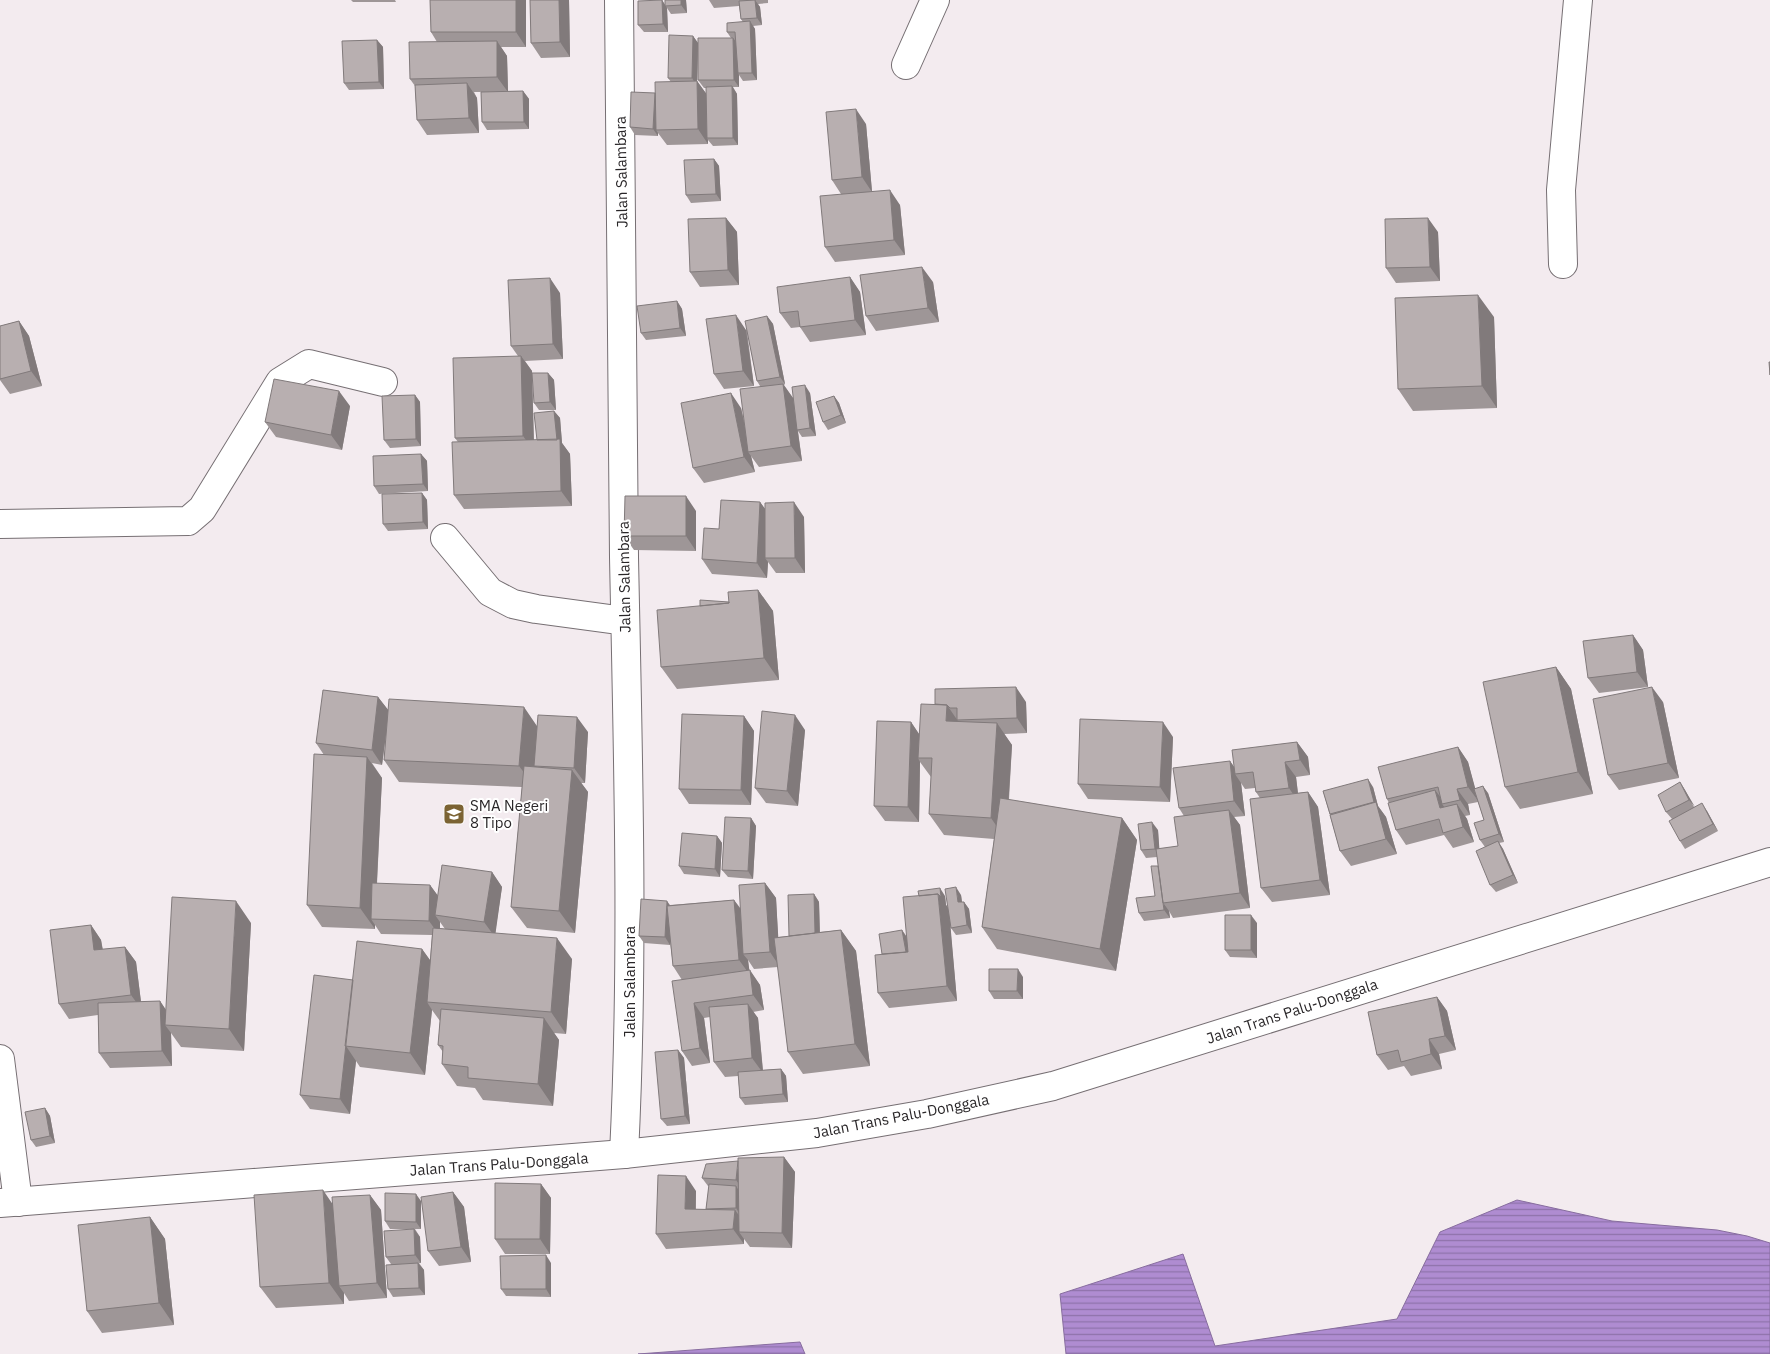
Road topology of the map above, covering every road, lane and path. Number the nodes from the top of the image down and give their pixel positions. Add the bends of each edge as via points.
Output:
1 (619, 0) edge
2 (935, 0) edge
3 (1578, 0) edge
4 (906, 65) dead end
5 (1563, 264) dead end
6 (383, 382) dead end
7 (0, 524) edge
8 (445, 538) dead end
9 (625, 621) junction
10 (1770, 862) edge
11 (0, 1059) edge
12 (624, 1154) junction
13 (9, 1202) edge

1 - 9 main road, Jalan Salambara
2 - 4 main road
3 - 5 main road via 1561,190
6 - 7 main road via 309,364 280,382 202,509 188,521
8 - 9 main road via 490,592 513,604
9 - 12 main road, Jalan Salambara via 630,976
10 - 12 main road, Jalan Trans Palu-Donggala via 1053,1086 927,1114 817,1133
11 - 13 main road
12 - 13 main road, Jalan Trans Palu-Donggala

